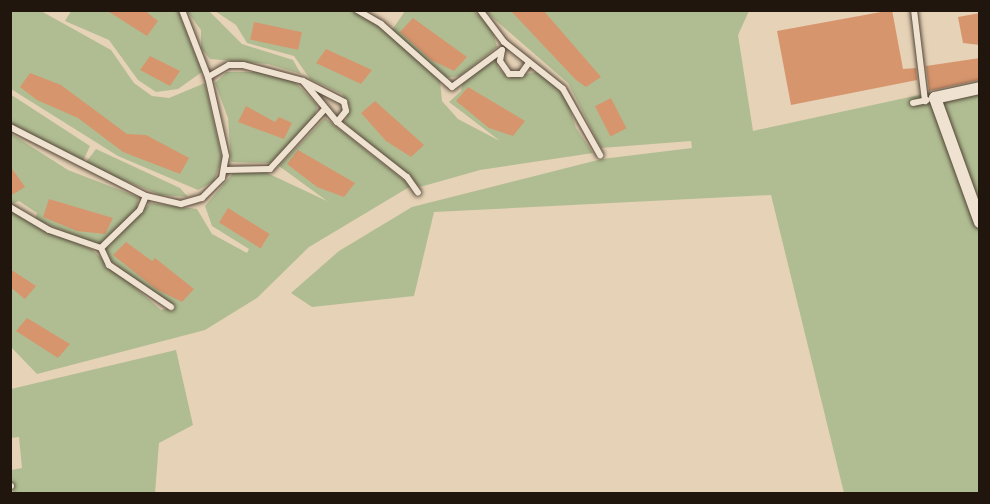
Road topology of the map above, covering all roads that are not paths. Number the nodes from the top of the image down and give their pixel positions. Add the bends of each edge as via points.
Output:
1 (182, 10) edge
2 (357, 10) edge
3 (480, 10) edge
4 (914, 10) edge
5 (504, 42) junction
6 (502, 50) junction
7 (528, 64) junction
8 (208, 77) junction
9 (303, 81) junction
10 (980, 88) edge
11 (930, 100) junction
12 (913, 103) dead end
13 (325, 109) junction
14 (337, 122) junction
15 (10, 128) edge
16 (600, 155) dead end
17 (225, 170) junction
18 (418, 193) dead end
19 (146, 196) junction
20 (10, 207) edge
21 (980, 222) edge
22 (101, 249) junction
23 (171, 307) dead end

1 - 8 lane
2 - 6 lane via 381,24 452,87
3 - 5 lane
4 - 11 lane
5 - 6 lane
5 - 7 lane via 520,50
6 - 7 lane via 500,61 509,74 521,74
7 - 16 lane via 563,89
8 - 9 lane via 229,65 243,65
8 - 17 lane via 222,128
9 - 13 lane
9 - 14 lane via 344,102 346,111
10 - 11 street
11 - 12 lane
11 - 21 street
13 - 14 lane
13 - 17 lane via 270,169
14 - 18 lane via 402,172
15 - 19 lane
17 - 19 lane via 198,200 181,204
19 - 22 lane via 140,210
20 - 22 lane via 49,230
22 - 23 lane via 110,265

